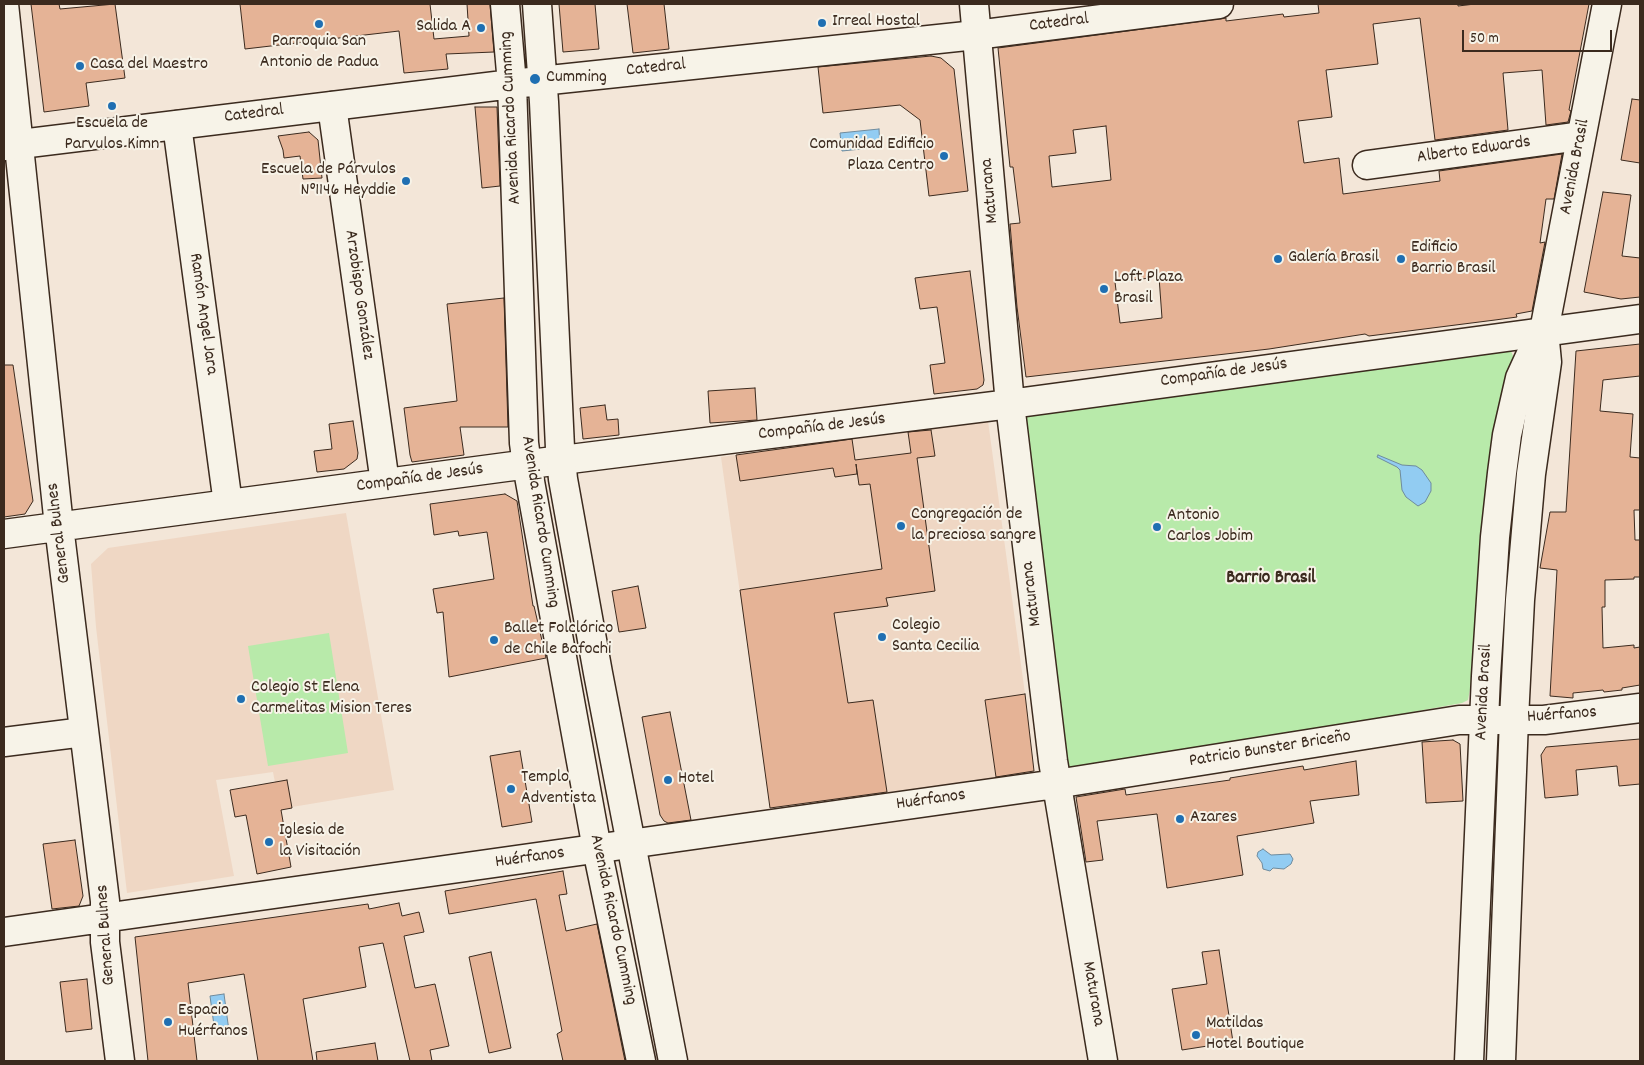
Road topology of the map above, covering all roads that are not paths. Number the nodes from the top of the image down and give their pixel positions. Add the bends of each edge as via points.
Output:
1 (4, 4) edge
2 (505, 4) edge
3 (537, 4) edge
4 (974, 4) edge
5 (1219, 4) edge
6 (1607, 4) edge
7 (976, 35) junction
8 (543, 81) junction
9 (512, 84) junction
10 (332, 106) junction
11 (177, 125) junction
12 (1581, 136) junction
13 (12, 145) edge
14 (1367, 165) dead end
15 (1640, 319) edge
16 (1544, 331) junction
17 (1010, 404) junction
18 (561, 460) junction
19 (526, 465) junction
20 (385, 483) junction
21 (228, 504) junction
22 (59, 526) junction
23 (4, 534) edge
24 (598, 674) junction
25 (565, 679) junction
26 (1640, 708) edge
27 (1484, 719) junction
28 (1514, 719) junction
29 (84, 732) junction
30 (4, 742) edge
31 (1056, 784) junction
32 (631, 844) junction
33 (597, 849) junction
34 (105, 916) junction
35 (4, 932) edge
36 (120, 1061) edge
37 (641, 1061) edge
38 (672, 1061) edge
39 (1104, 1061) edge
40 (1470, 1061) edge
41 (1501, 1061) edge

1 - 13 street, General Bulnes
2 - 9 street, Avenida Ricardo Cumming
3 - 8 street, Avenida Ricardo Cumming
4 - 7 street, Maturana
5 - 7 street, Catedral
6 - 12 street, Avenida Brasil
7 - 8 street, Catedral
7 - 17 street, Maturana
8 - 9 street, Catedral
8 - 18 street, Avenida Ricardo Cumming
9 - 10 street, Catedral
9 - 19 street, Avenida Ricardo Cumming
10 - 11 street, Catedral
10 - 20 street, Arzobispo González
11 - 13 street, Catedral
11 - 21 street, Ramón Angel Jara
12 - 14 street, Alberto Edwards
12 - 16 street, Avenida Brasil
13 - 22 street, General Bulnes
15 - 16 street, Compañía de Jesús
16 - 17 street, Compañía de Jesús
16 - 27 street, Avenida Brasil via 1520,378 1507,435 1495,537
16 - 28 street, Avenida Brasil via 1547,362 1530,482
17 - 18 street, Compañía de Jesús
17 - 31 street, Maturana
18 - 19 street, Compañía de Jesús
18 - 24 street, Avenida Ricardo Cumming
19 - 20 street, Compañía de Jesús
19 - 25 street, Avenida Ricardo Cumming
20 - 21 street, Compañía de Jesús
21 - 22 street, Compañía de Jesús
22 - 23 street, Compañía de Jesús
22 - 29 street, General Bulnes
24 - 25 street
24 - 32 street, Avenida Ricardo Cumming
25 - 33 street, Avenida Ricardo Cumming
26 - 28 street, Huérfanos via 1561,718
27 - 28 street, Huérfanos
27 - 31 street, Patricio Bunster Briceño via 1459,720
27 - 40 street, Avenida Brasil
28 - 41 street, Avenida Brasil
29 - 30 street
29 - 34 street, General Bulnes
31 - 32 street, Huérfanos
31 - 39 street, Maturana
32 - 33 street, Huérfanos
32 - 38 street, Avenida Ricardo Cumming
33 - 34 street, Huérfanos
33 - 37 street, Avenida Ricardo Cumming
34 - 35 street, Huérfanos
34 - 36 street, General Bulnes via 105,942

